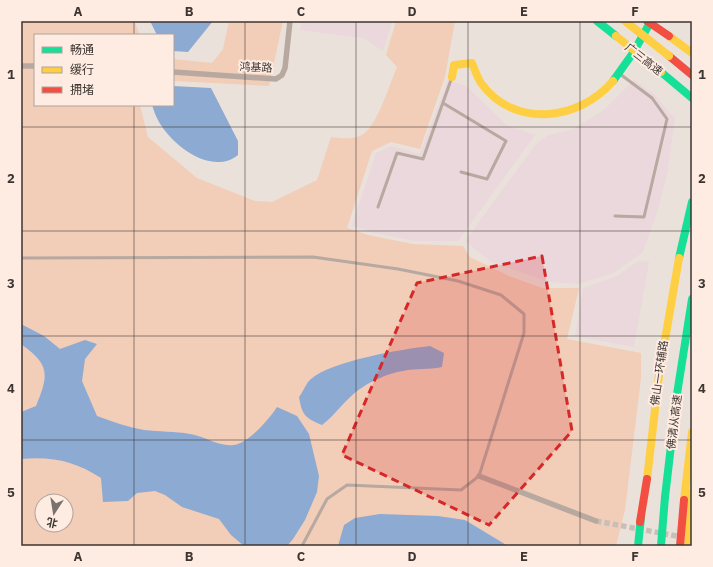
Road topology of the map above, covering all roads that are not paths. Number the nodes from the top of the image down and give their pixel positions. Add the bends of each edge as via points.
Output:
1 (290, 21) edge
2 (597, 21) edge
3 (625, 21) edge
4 (647, 21) edge
5 (651, 21) edge
6 (692, 53) edge
7 (21, 66) edge
8 (34, 66) edge
9 (174, 72) edge
10 (618, 72) junction
11 (692, 75) edge
12 (452, 77) joint
13 (692, 98) edge
14 (443, 103) junction
15 (461, 172) dead end
16 (692, 202) edge
17 (378, 207) dead end
18 (615, 216) dead end
19 (21, 258) edge
20 (692, 299) edge
21 (692, 432) edge
22 (479, 476) junction
23 (692, 493) edge
24 (596, 521) tunnel mouth
25 (302, 546) edge
26 (637, 546) edge
27 (661, 546) edge
28 (680, 546) edge
29 (688, 546) edge

1 - 9 street, 鸿基路 via 285,68 282,75 276,79
2 - 13 main road, 广三高速, bridge
3 - 11 main road, 广三高速, bridge
4 - 6 main road, bridge
5 - 10 main road via 641,41
7 - 8 street
10 - 12 main road via 592,101 576,109 546,115 512,108 492,95 481,82 472,63 454,65
10 - 18 lane via 652,98 667,119 644,217
12 - 14 lane
14 - 15 lane via 506,142 487,179
14 - 17 lane via 423,159 397,153
16 - 26 main road, 佛山一环辅路, bridge via 675,276 660,363
19 - 22 lane via 313,257 398,269 458,281 501,295 524,314 524,333
20 - 27 main road, 佛清从高速, bridge via 677,394
21 - 28 main road, 佛清从高速, bridge
22 - 24 street
22 - 25 lane via 461,490 347,485 327,499
23 - 29 main road, bridge

